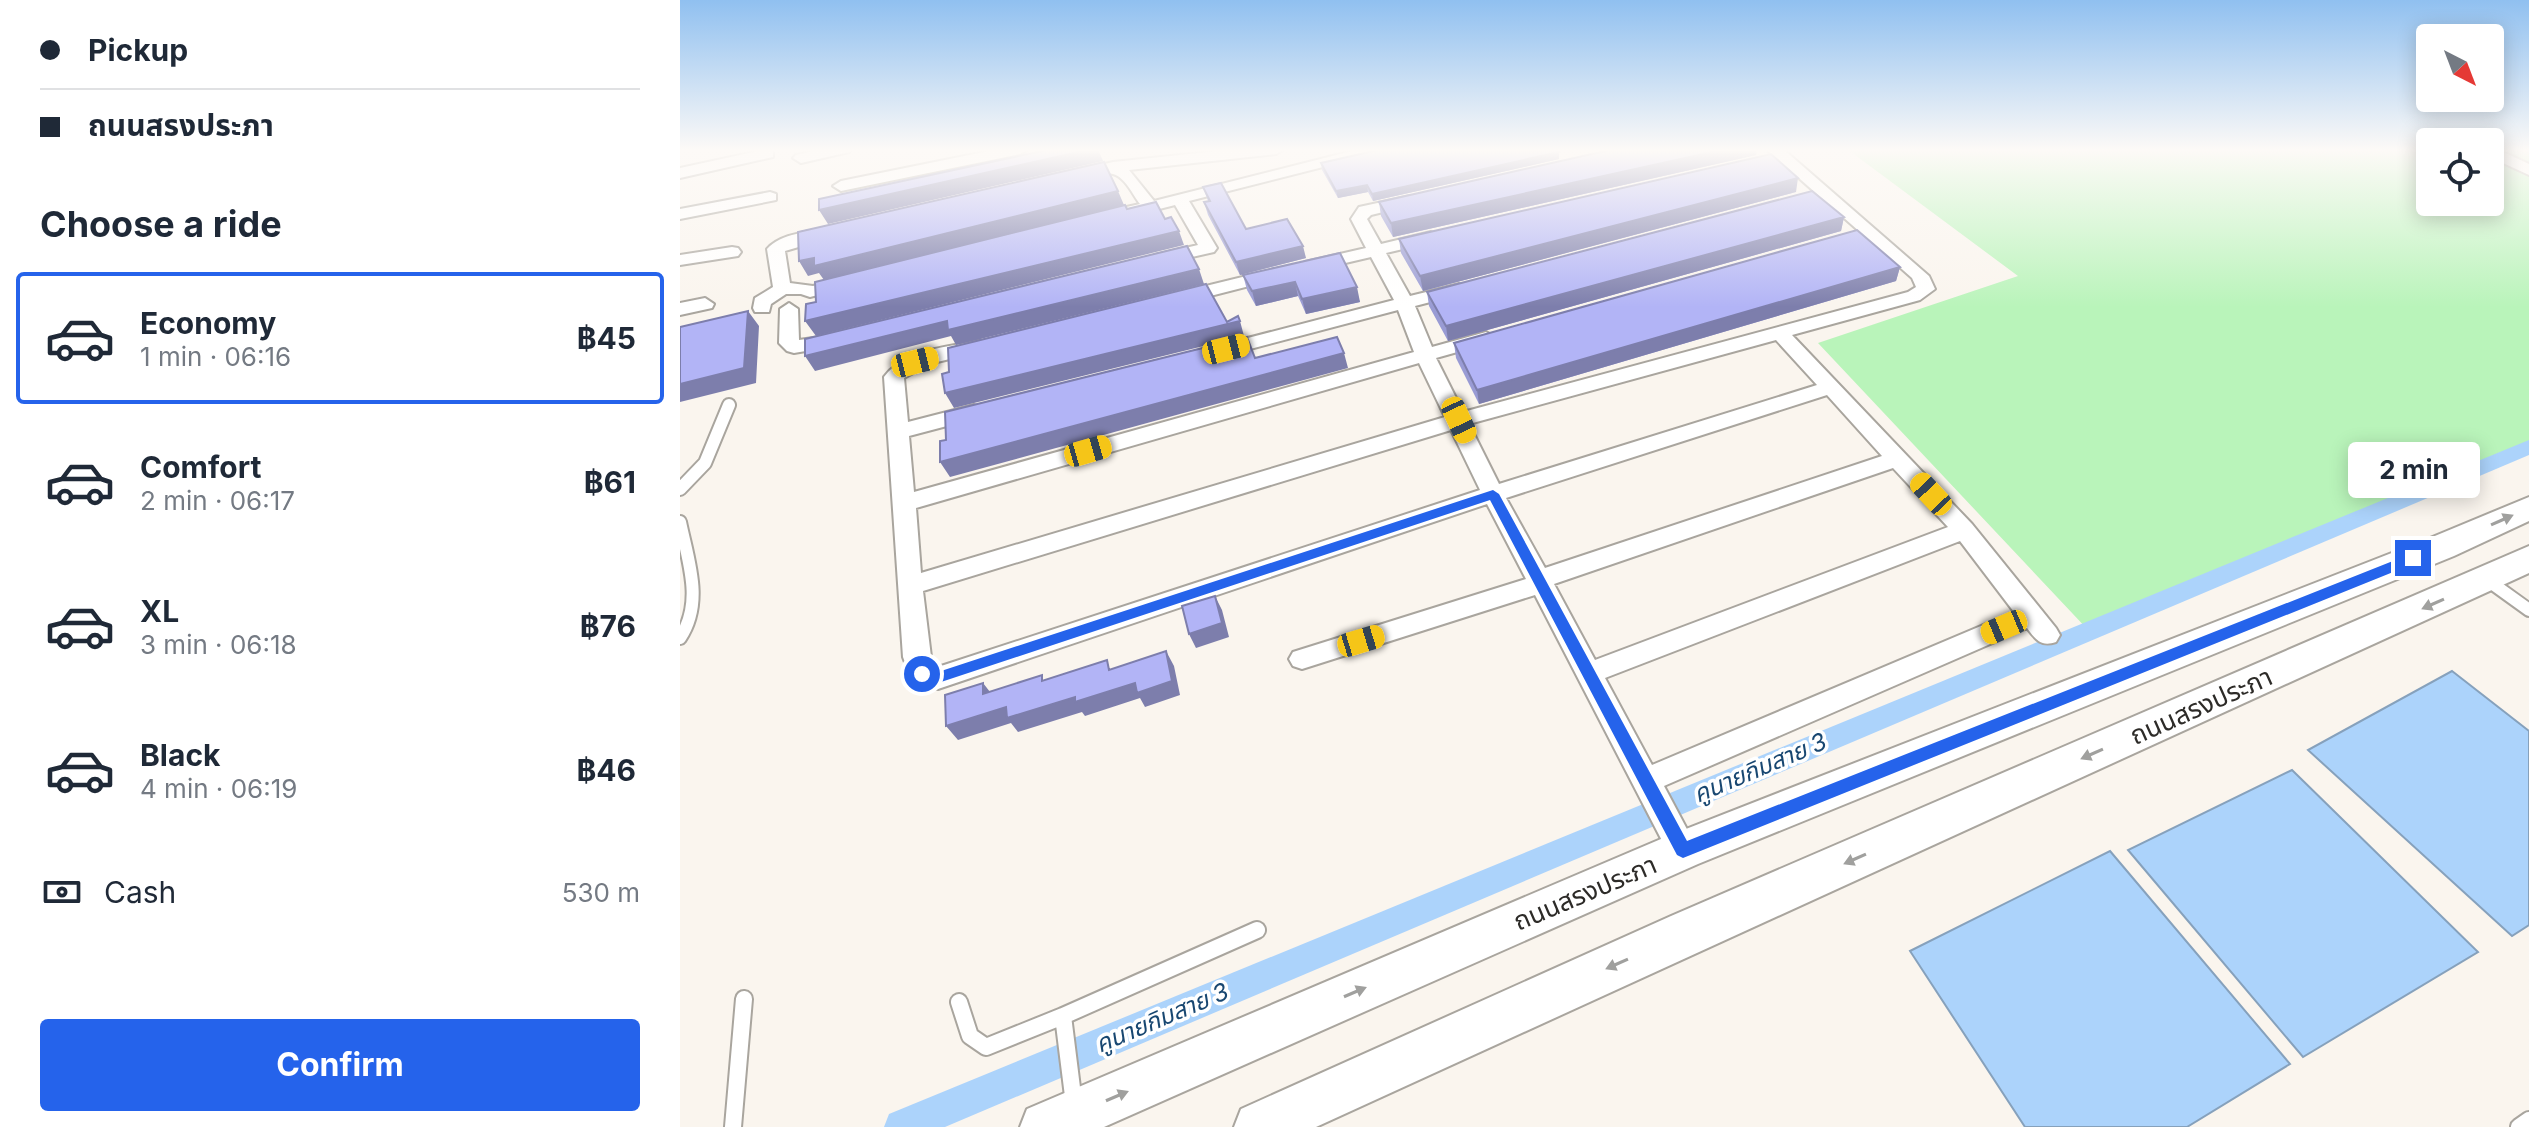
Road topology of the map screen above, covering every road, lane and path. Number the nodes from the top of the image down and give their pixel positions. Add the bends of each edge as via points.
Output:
1 (746, 202) edge
2 (1146, 202) edge
3 (1170, 202) edge
4 (1182, 202) edge
5 (1408, 202) edge
6 (1825, 202) edge
7 (1150, 207) junction
8 (680, 214) edge
9 (1104, 218) edge
10 (851, 227) edge
11 (1450, 233) edge
12 (1374, 250) junction
13 (732, 252) dead end
14 (680, 260) edge
15 (1147, 263) edge
16 (872, 276) edge
17 (1480, 284) edge
18 (782, 289) junction
19 (810, 292) junction
20 (1160, 302) edge
21 (705, 304) dead end
22 (1405, 304) junction
23 (762, 308) junction
24 (680, 309) edge
25 (789, 309) junction
26 (740, 314) edge
27 (1778, 331) junction
28 (860, 334) edge
29 (1502, 334) edge
30 (992, 343) edge
31 (1205, 354) edge
32 (1425, 355) junction
33 (1831, 387) junction
34 (729, 405) dead end
35 (990, 408) edge
36 (1459, 420) junction
37 (898, 432) junction
38 (1898, 458) junction
39 (680, 489) edge
40 (1493, 494) junction
41 (904, 503) junction
42 (2529, 508) edge
43 (680, 522) edge
44 (1964, 530) junction
45 (2442, 547) junction
46 (2529, 559) edge
47 (2486, 579) junction
48 (1540, 582) junction
49 (911, 585) junction
50 (2529, 610) edge
51 (680, 638) edge
52 (1302, 659) dead end
53 (1590, 673) junction
54 (1648, 786) junction
55 (1677, 839) junction
56 (1257, 930) dead end
57 (744, 999) dead end
58 (959, 1002) dead end
59 (1063, 1016) junction
60 (1064, 1107) edge
61 (2529, 1120) edge
62 (733, 1127) edge
63 (1259, 1127) edge
64 (2519, 1127) edge

1 - 8 street
2 - 7 street
3 - 7 street
4 - 15 street via 1212,254
5 - 12 street via 1361,214
6 - 27 street via 1920,276 1926,289
7 - 9 street
10 - 18 street via 776,249
11 - 12 street
12 - 20 street
12 - 22 street
13 - 14 street
16 - 19 street
17 - 22 street
18 - 19 street
18 - 23 street via 762,302
19 - 25 street
21 - 24 street
22 - 31 street
22 - 32 street
23 - 25 street
23 - 26 street
25 - 28 street via 789,343 794,347
27 - 33 street
27 - 36 street
29 - 32 street
30 - 37 street via 899,370 894,377
32 - 36 street
32 - 41 street
33 - 38 street
33 - 40 street
34 - 39 lane via 707,458
35 - 37 street
36 - 40 street
36 - 49 street
37 - 41 street
38 - 44 street
38 - 48 street
40 - 48 street
40 - 49 street via 938,678 922,674 916,657
41 - 49 street
45 -> 42 main road, ถนนสรงประภา
43 - 51 lane via 694,606
44 - 53 street
44 - 54 street via 2040,625
45 - 47 main road
45 - 55 main road, ถนนสรงประภา
46 - 47 main road, ถนนสรงประภา
47 - 50 lane
47 -> 63 main road, ถนนสรงประภา
48 - 52 street
48 - 53 street
53 - 54 street
54 - 55 street
60 -> 55 main road, ถนนสรงประภา
56 - 59 lane
57 - 62 lane
58 - 59 lane via 969,1037 986,1047
59 - 60 lane
61 - 64 lane

